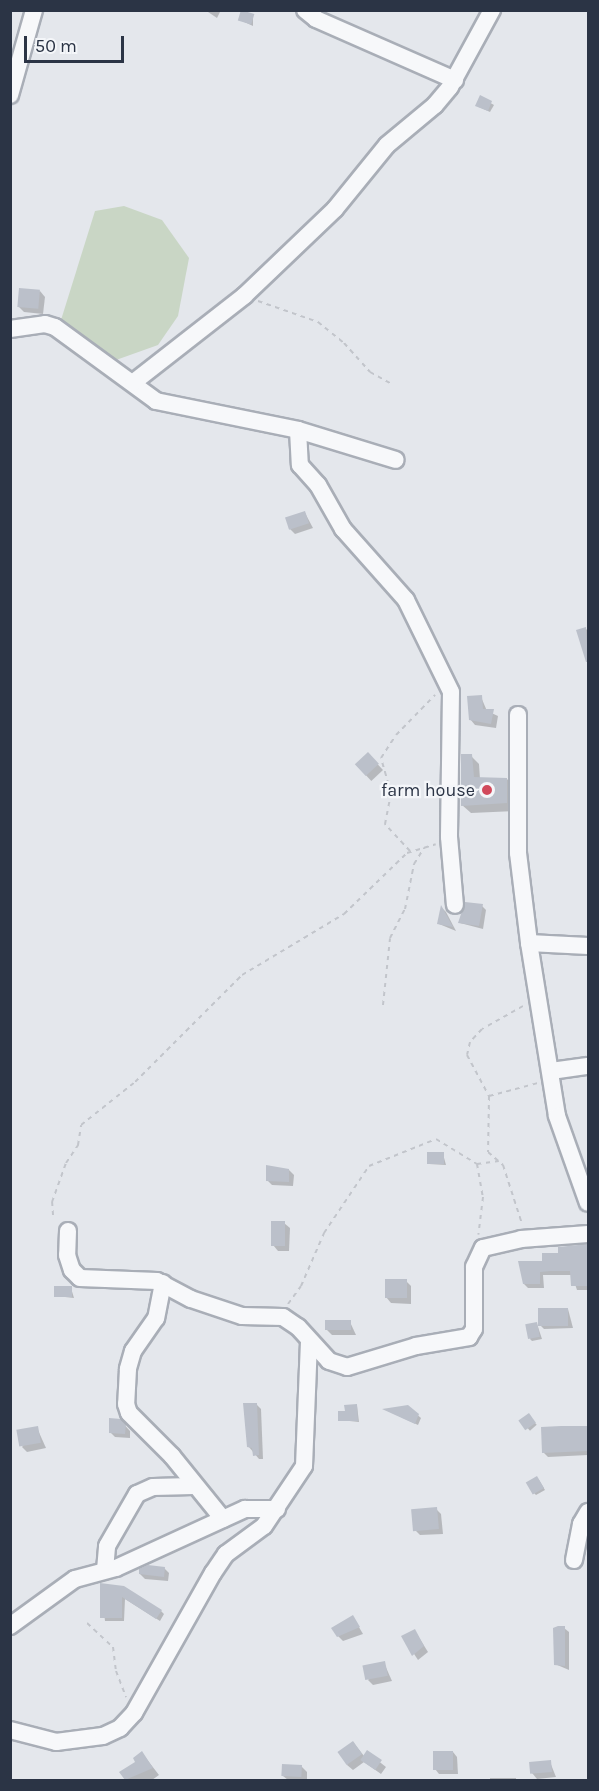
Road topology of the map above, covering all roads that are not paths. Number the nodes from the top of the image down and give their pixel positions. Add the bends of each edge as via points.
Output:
1 (34, 10) edge
2 (305, 10) edge
3 (492, 10) edge
4 (455, 80) junction
5 (10, 95) edge
6 (10, 329) edge
7 (134, 382) junction
8 (298, 430) junction
9 (396, 460) dead end
10 (518, 716) dead end
11 (455, 905) dead end
12 (529, 943) junction
13 (588, 946) edge
14 (588, 1066) edge
15 (551, 1073) junction
16 (588, 1203) edge
17 (68, 1231) dead end
18 (588, 1234) edge
19 (163, 1283) junction
20 (309, 1341) junction
21 (193, 1486) junction
22 (277, 1509) junction
23 (588, 1512) edge
24 (223, 1519) junction
25 (574, 1560) dead end
26 (105, 1570) junction
27 (10, 1626) edge
28 (10, 1730) edge

1 - 5 street
2 - 4 street via 316,19
3 - 4 street
4 - 7 street via 435,105 387,145 335,209 244,296
6 - 7 street via 45,324 56,327
7 - 8 street via 145,396 156,401
8 - 9 street
8 - 11 street via 300,465 321,489 343,529 406,600 445,680 453,705 449,837
10 - 12 street via 518,853
12 - 13 street
12 - 15 street
14 - 15 street
15 - 16 street via 557,1116
17 - 19 street via 67,1254 72,1270 80,1278 142,1278
18 - 20 street via 526,1238 490,1244 480,1251 474,1267 474,1329 462,1341 416,1346 347,1368 329,1361
19 - 20 street via 191,1299 242,1316 270,1316 291,1322
19 - 21 street via 156,1318 131,1360 126,1404 129,1413 172,1456
20 - 22 street via 305,1380 307,1452 304,1466
21 - 24 street
21 - 26 street via 153,1487 137,1494 107,1546
22 - 24 street via 252,1507
22 - 28 street via 264,1526 219,1563 134,1713 120,1728 103,1736 56,1742
23 - 25 street via 581,1524
24 - 26 street
26 - 27 street via 75,1579

